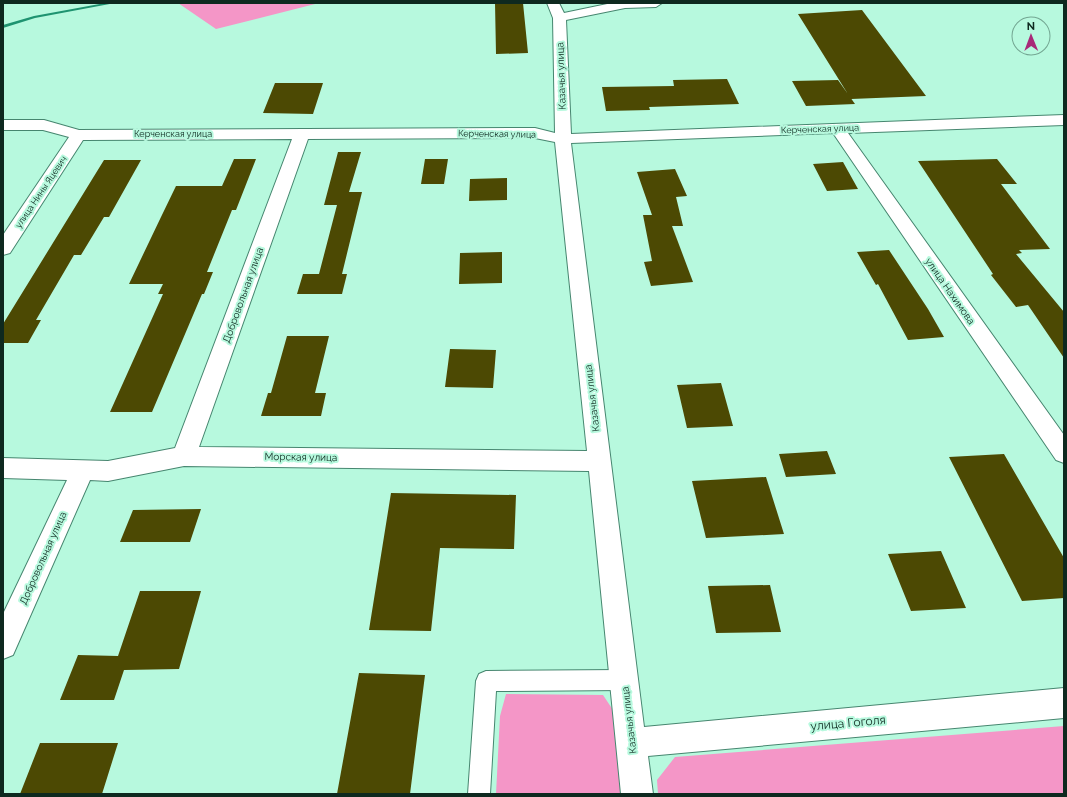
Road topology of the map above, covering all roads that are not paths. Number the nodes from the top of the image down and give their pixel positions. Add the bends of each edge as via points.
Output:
1 (656, 3) edge
2 (556, 11) edge
3 (1064, 120) edge
4 (3, 125) edge
5 (837, 128) junction
6 (302, 134) junction
7 (78, 135) junction
8 (563, 139) junction
9 (3, 249) edge
10 (1064, 453) edge
11 (184, 456) junction
12 (600, 461) junction
13 (3, 468) edge
14 (83, 470) junction
15 (3, 645) edge
16 (624, 680) junction
17 (1064, 703) edge
18 (631, 743) junction
19 (479, 794) edge
20 (638, 794) edge

1 - 2 street
2 - 8 street, Казачья улица
3 - 5 street, Керченская улица
4 - 7 street, Керченская улица via 44,125
5 - 8 street, Керченская улица
5 - 10 street, улица Нахимова
6 - 7 street, Керченская улица
6 - 8 street, Керченская улица via 535,133
6 - 11 street, Добровольная улица
7 - 9 street, улица Нины Яцевич
8 - 12 street, Казачья улица
11 - 12 street, Морская улица
11 - 14 street, Морская улица via 108,471
12 - 16 street, Казачья улица
13 - 14 street, Морская улица
14 - 15 street, Добровольная улица
16 - 18 street, Казачья улица
16 - 19 lane via 486,681
17 - 18 street, улица Гоголя
18 - 20 street, Казачья улица

